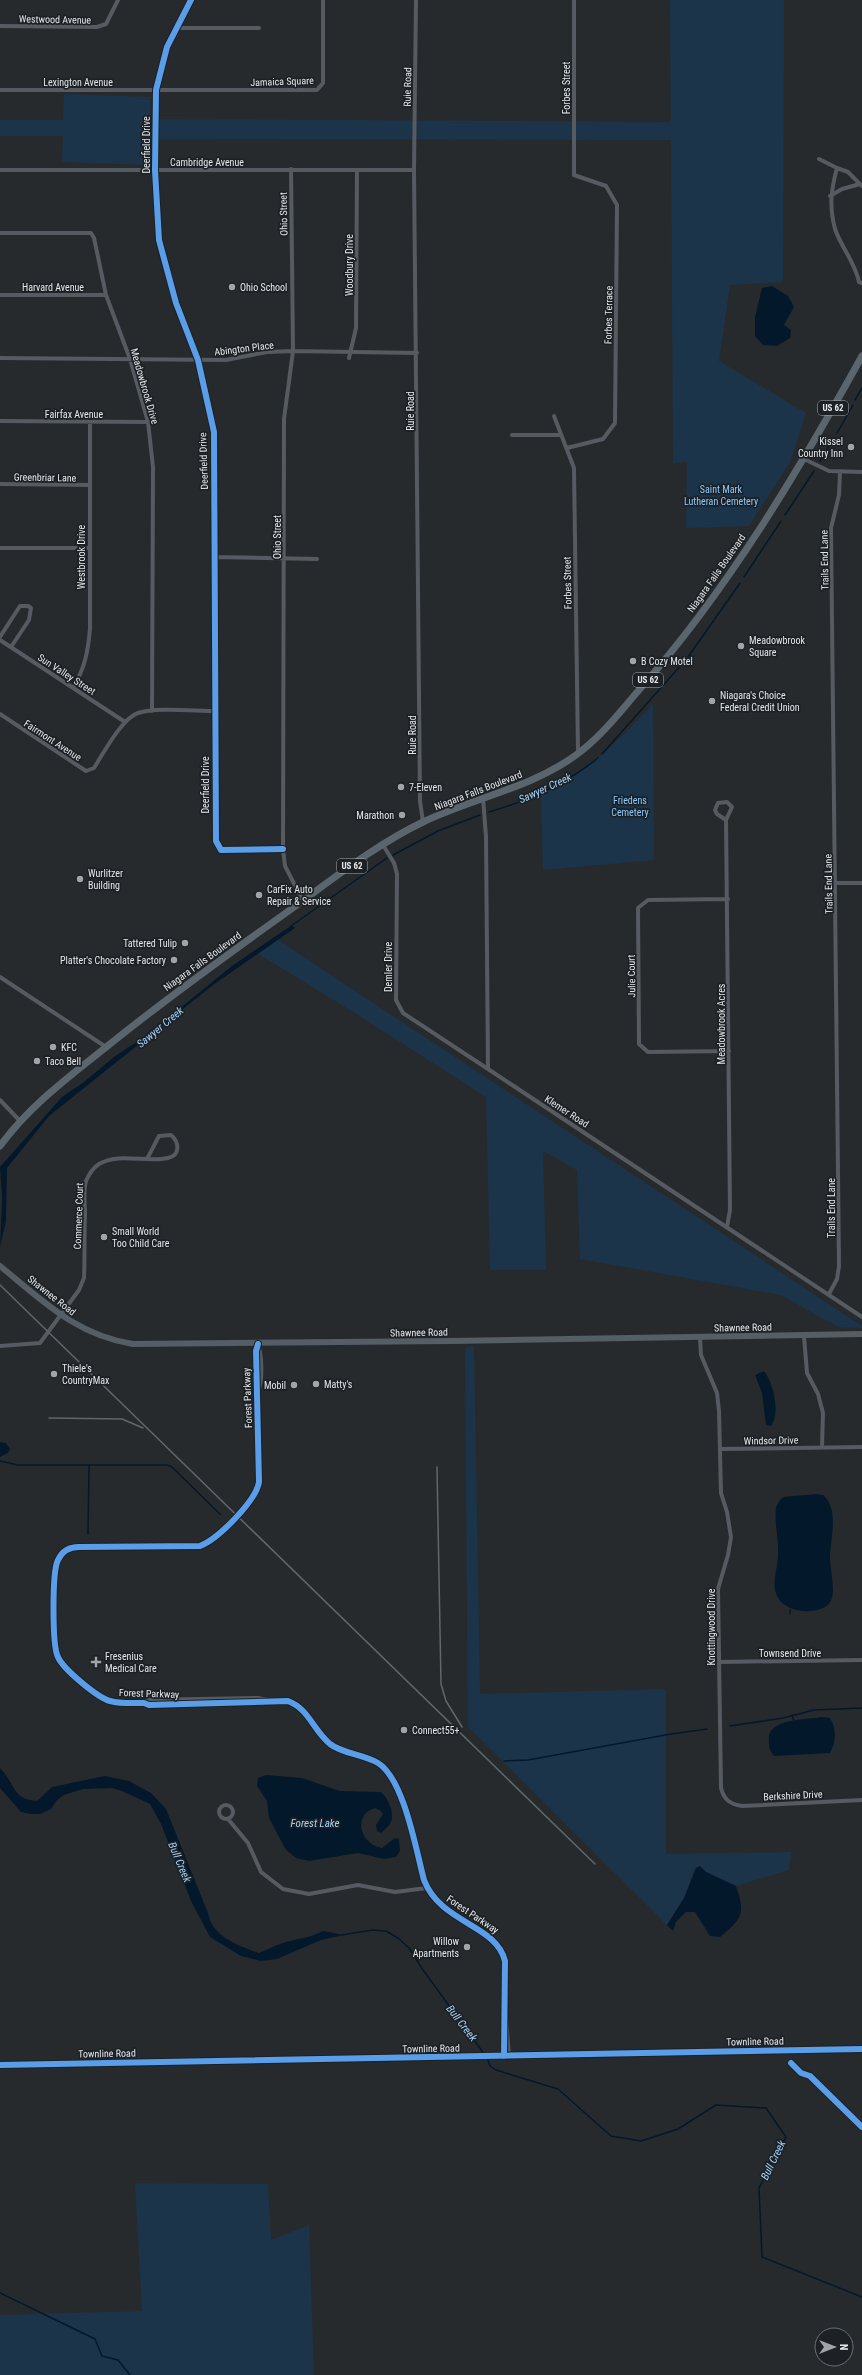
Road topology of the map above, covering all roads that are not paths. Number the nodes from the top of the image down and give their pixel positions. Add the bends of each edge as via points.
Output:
1 (118, 0) edge
2 (191, 0) edge
3 (323, 0) edge
4 (416, 0) edge
5 (574, 0) edge
6 (0, 26) edge
7 (175, 28) junction
8 (259, 28) dead end
9 (0, 90) edge
10 (156, 90) junction
11 (819, 159) dead end
12 (837, 168) junction
13 (291, 169) junction
14 (0, 170) edge
15 (155, 170) junction
16 (357, 170) junction
17 (414, 170) junction
18 (574, 175) joint
19 (861, 185) edge
20 (830, 196) junction
21 (0, 233) edge
22 (862, 283) edge
23 (0, 295) edge
24 (106, 295) junction
25 (293, 351) junction
26 (349, 351) junction
27 (417, 353) junction
28 (862, 356) edge
29 (0, 358) edge
30 (349, 358) dead end
31 (130, 359) junction
32 (198, 360) junction
33 (554, 416) dead end
34 (0, 421) edge
35 (90, 422) junction
36 (148, 422) junction
37 (512, 435) dead end
38 (559, 435) junction
39 (567, 448) junction
40 (804, 459) junction
41 (840, 472) junction
42 (862, 472) edge
43 (0, 484) edge
44 (90, 485) junction
45 (0, 548) edge
46 (89, 548) junction
47 (215, 557) junction
48 (285, 558) junction
49 (317, 559) dead end
50 (0, 638) edge
51 (11, 647) junction
52 (73, 688) junction
53 (152, 711) junction
54 (215, 711) junction
55 (0, 714) edge
56 (125, 722) junction
57 (578, 753) junction
58 (483, 798) junction
59 (726, 820) junction
60 (423, 822) junction
61 (383, 845) junction
62 (283, 849) junction
63 (836, 883) junction
64 (862, 883) edge
65 (728, 899) junction
66 (303, 901) junction
67 (0, 977) edge
68 (106, 1047) junction
69 (729, 1051) junction
70 (488, 1069) junction
71 (0, 1100) edge
72 (20, 1121) junction
73 (0, 1146) edge
74 (147, 1159) junction
75 (726, 1227) junction
76 (0, 1266) edge
77 (829, 1294) junction
78 (62, 1316) junction
79 (862, 1317) edge
80 (862, 1334) edge
81 (804, 1336) junction
82 (700, 1338) junction
83 (258, 1344) junction
84 (0, 1346) edge
85 (822, 1446) junction
86 (862, 1447) edge
87 (720, 1449) junction
88 (862, 1660) edge
89 (719, 1662) junction
90 (726, 1800) joint
91 (862, 1800) edge
92 (228, 1819) dead end
93 (427, 1888) junction
94 (862, 2049) edge
95 (506, 2056) junction
96 (0, 2065) edge

1 - 6 street, Westwood Avenue via 106,24 97,27
2 - 7 street, Deerfield Drive
3 - 10 street, Jamaica Square via 323,83 316,90
4 - 17 street, Ruie Road
5 - 18 street, Forbes Street
7 - 8 street
7 - 10 street, Deerfield Drive via 167,47
9 - 10 street, Lexington Avenue
10 - 15 street, Deerfield Drive
11 - 12 street
12 - 19 street via 848,172
12 - 20 street
13 - 15 street, Cambridge Avenue
13 - 16 street, Cambridge Avenue
13 - 25 street, Ohio Street
14 - 15 street, Cambridge Avenue
15 - 32 street, Deerfield Drive via 159,240 176,303
16 - 17 street, Cambridge Avenue
16 - 26 street, Woodbury Drive via 356,328
17 - 27 street, Ruie Road
18 - 39 street, Forbes Terrace via 606,186 617,205 615,424 603,439
19 - 20 street via 842,189
20 - 22 street via 835,229 857,271 859,282
21 - 24 street, Meadowbrook Drive via 91,233
23 - 24 street, Harvard Avenue
24 - 31 street, Meadowbrook Drive
25 - 26 street, Abington Place
25 - 32 street, Abington Place via 267,352 226,360
25 - 48 street, Ohio Street via 284,419
26 - 27 street, Abington Place
26 - 30 street, Woodbury Drive
27 - 60 street, Ruie Road via 420,793
28 - 40 main road, Niagara Falls Boulevard / US 62
29 - 31 street, Abington Place
31 - 32 street, Abington Place
31 - 36 street, Meadowbrook Drive
32 - 47 street, Deerfield Drive via 214,432
33 - 38 street, Forbes Street
34 - 35 street, Fairfax Avenue
35 - 36 street, Fairfax Avenue
35 - 44 street, Westbrook Drive
36 - 53 street, Meadowbrook Drive via 153,467
37 - 38 street
38 - 39 street, Forbes Street
39 - 57 street, Forbes Street via 574,468
40 - 41 street via 829,471
40 - 57 main road, Niagara Falls Boulevard / US 62 via 738,560 673,652 601,734
41 - 42 street
41 - 63 street, Trails End Lane via 839,496 831,528
43 - 44 street, Greenbriar Lane
44 - 46 street, Westbrook Drive
45 - 46 street
46 - 52 street, Westbrook Drive via 88,650 83,672
47 - 48 street
47 - 54 street, Deerfield Drive
48 - 49 street
48 - 62 street, Ohio Street
50 - 51 street, Sun Valley Street
50 - 51 street via 20,606 31,608 30,616
51 - 52 street, Sun Valley Street
52 - 56 street, Sun Valley Street
53 - 54 street, Fairmont Avenue
53 - 56 street, Fairmont Avenue via 137,713
54 - 62 street, Deerfield Drive via 216,841 221,850
55 - 56 street, Fairmont Avenue via 86,771 94,768
57 - 58 main road, Niagara Falls Boulevard / US 62 via 535,779
58 - 60 main road, Niagara Falls Boulevard / US 62
58 - 70 street via 486,845
59 - 59 street, Meadowbrook Acres via 732,807 726,802 718,802 715,810
59 - 65 street, Meadowbrook Acres
60 - 61 main road, Niagara Falls Boulevard / US 62
61 - 66 main road, Niagara Falls Boulevard / US 62
61 - 70 street, Demler Drive via 394,863 397,874 396,1000 403,1013
62 - 66 street, Ohio Street via 285,866
63 - 64 street
63 - 77 street, Trails End Lane via 839,1266 837,1279
65 - 69 street, Meadowbrook Acres
65 - 69 street, Julie Court via 648,900 638,908 638,939 639,1044 648,1052
66 - 68 main road, Niagara Falls Boulevard / US 62 via 195,978
67 - 68 street
68 - 72 main road, Niagara Falls Boulevard / US 62 via 46,1095
69 - 75 street, Meadowbrook Acres via 730,1210
70 - 75 street, Klemer Road
71 - 72 street
72 - 73 main road, Niagara Falls Boulevard / US 62
74 - 74 street, Commerce Court via 170,1158 176,1152 176,1139 171,1135 159,1136
74 - 78 street, Commerce Court via 105,1161 88,1176 85,1187 84,1278
75 - 77 street, Klemer Road
76 - 78 main road, Shawnee Road
77 - 79 street, Klemer Road
78 - 83 main road, Shawnee Road via 97,1336 133,1344
78 - 84 street, Commerce Court via 40,1343
80 - 81 main road, Shawnee Road
81 - 82 main road, Shawnee Road
81 - 85 street via 807,1373 818,1394 823,1413
82 - 83 main road, Shawnee Road
82 - 87 street, Knottingwood Drive via 701,1355 717,1393
83 - 93 street, Forest Parkway via 261,1358 257,1491 252,1499 212,1540 196,1547 72,1547 63,1553 54,1574 55,1650 66,1668 106,1700 119,1703 258,1703 270,1700 294,1703 307,1713 331,1744 373,1761 388,1771 400,1791
85 - 86 street, Windsor Drive
85 - 87 street, Windsor Drive
87 - 89 street, Knottingwood Drive via 721,1493 731,1537 718,1589
88 - 89 street, Townsend Drive
89 - 90 street, Knottingwood Drive via 721,1788
90 - 91 street, Berkshire Drive via 742,1806
92 - 93 street via 248,1843 261,1872 283,1889 309,1894 358,1885 395,1892
93 - 95 street, Forest Parkway via 445,1910 491,1938 500,1947 505,1961
94 - 95 main road, Townline Road
95 - 96 main road, Townline Road

